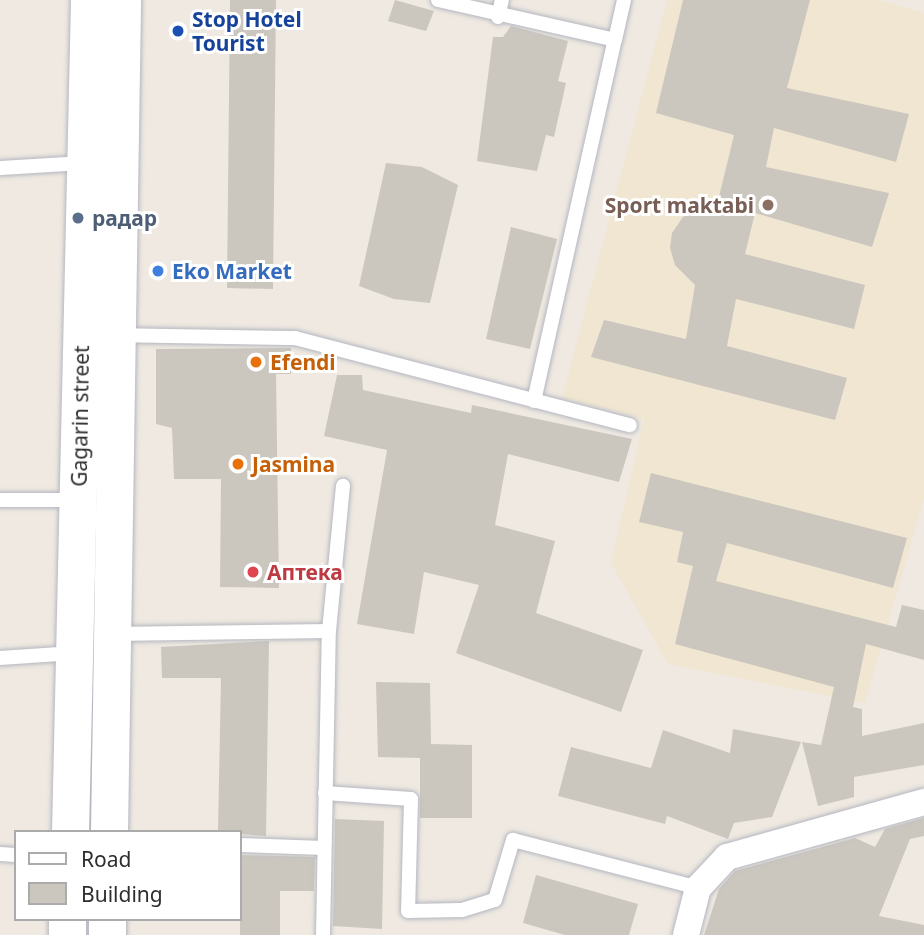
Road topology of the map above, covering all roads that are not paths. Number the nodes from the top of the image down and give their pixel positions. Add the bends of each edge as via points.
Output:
1 (89, 0) edge
2 (122, 0) edge
3 (438, 0) edge
4 (502, 0) edge
5 (624, 0) edge
6 (498, 17) junction
7 (615, 40) junction
8 (84, 163) junction
9 (0, 168) edge
10 (117, 335) junction
11 (534, 401) junction
12 (630, 425) dead end
13 (342, 486) dead end
14 (0, 499) edge
15 (78, 500) junction
16 (329, 631) junction
17 (110, 634) junction
18 (76, 653) junction
19 (0, 658) edge
20 (325, 793) junction
21 (924, 802) edge
22 (70, 830) edge
23 (109, 830) edge
24 (242, 845) edge
25 (324, 848) junction
26 (698, 888) junction
27 (323, 935) edge
28 (686, 935) edge

1 - 8 main road, Gagarin street
2 - 10 main road, Gagarin street
3 - 6 lane
4 - 6 lane
5 - 7 lane
6 - 7 lane
7 - 11 lane
8 - 9 lane
8 - 15 main road, Gagarin street
10 - 11 lane via 295,338
10 - 17 main road, Gagarin street
11 - 12 lane
13 - 16 lane
14 - 15 lane
15 - 18 main road, Gagarin street
16 - 17 lane
16 - 20 lane
17 - 23 main road, Gagarin street
18 - 19 lane
18 - 22 main road, Gagarin street
20 - 25 lane
20 - 26 lane via 411,799 408,911 462,910 495,900 513,839
21 - 26 street via 727,857
24 - 25 lane
25 - 27 lane
26 - 28 street

